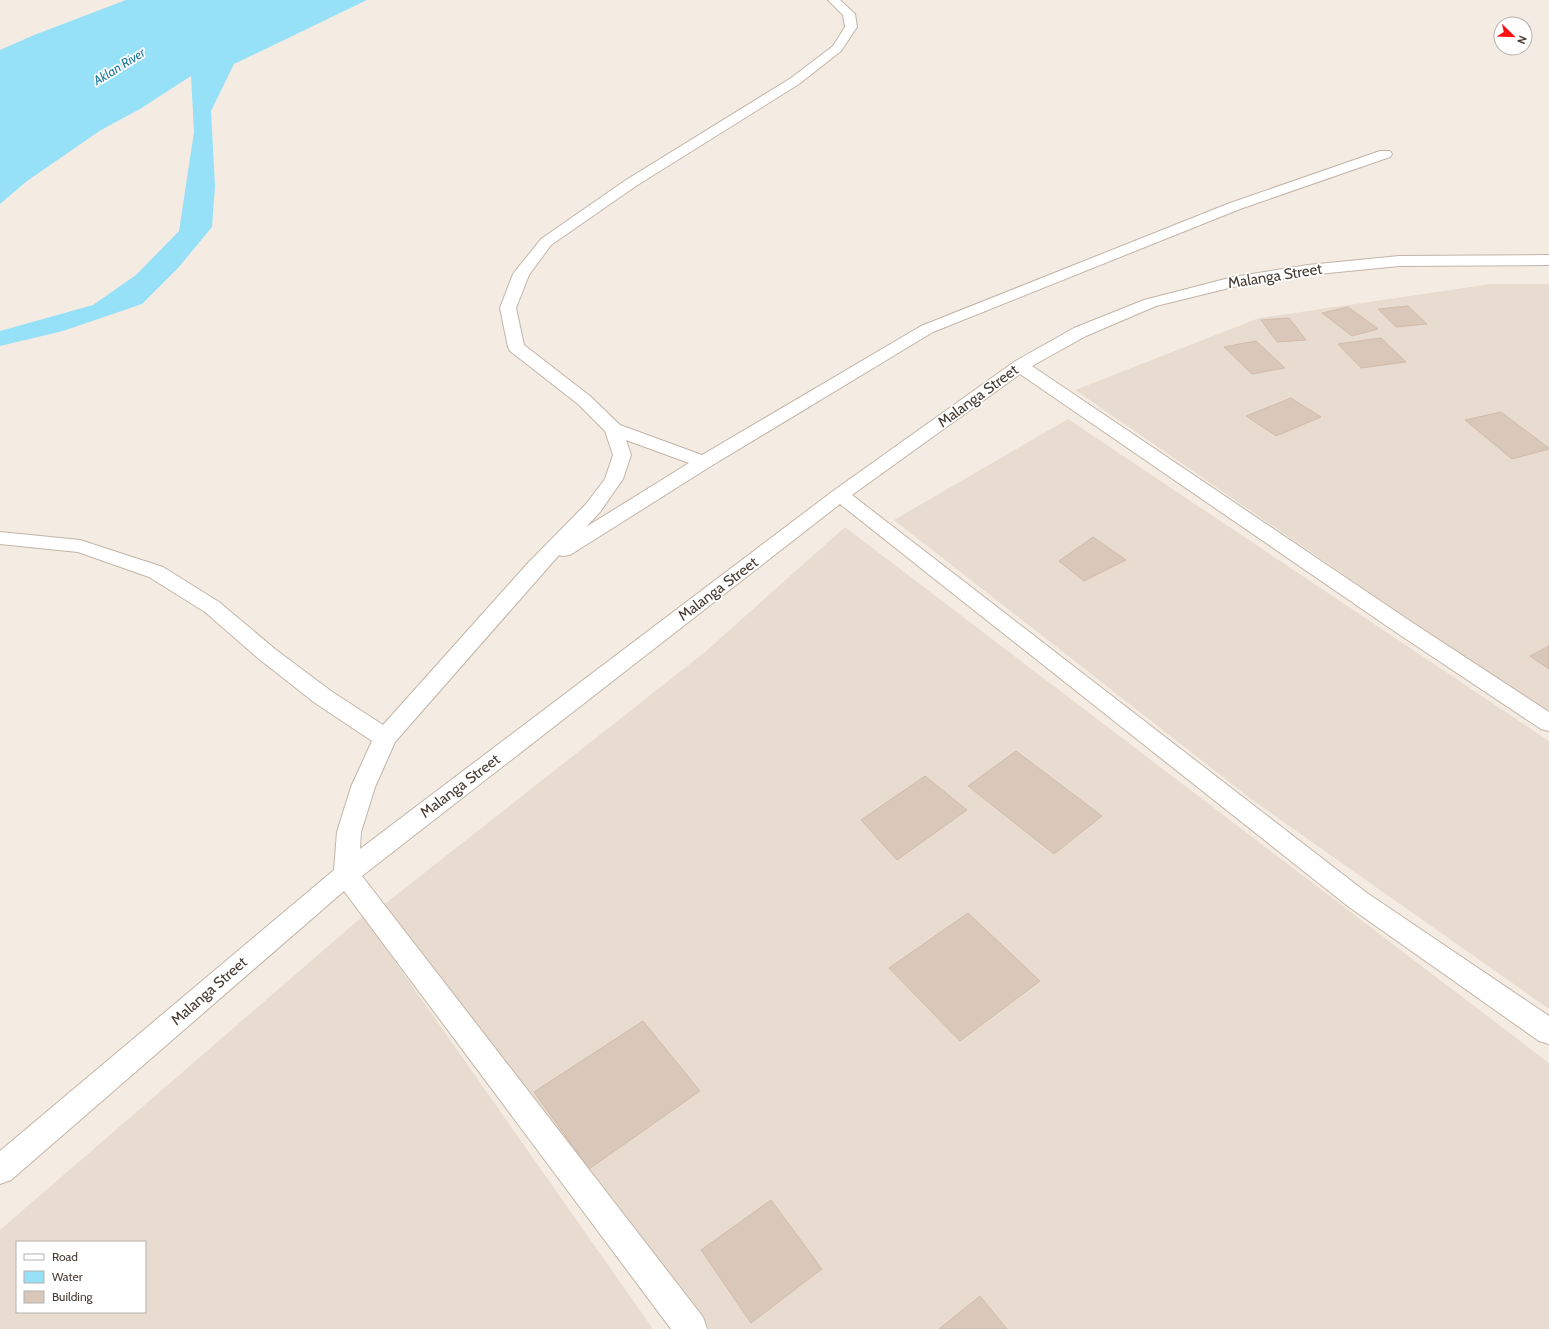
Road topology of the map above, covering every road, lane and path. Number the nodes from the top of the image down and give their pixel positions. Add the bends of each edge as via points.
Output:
1 (834, 0) edge
2 (1385, 154) dead end
3 (1549, 260) edge
4 (1020, 366) junction
5 (614, 429) junction
6 (704, 462) junction
7 (840, 495) junction
8 (0, 538) edge
9 (535, 568) junction
10 (1549, 723) edge
11 (385, 738) junction
12 (346, 874) junction
13 (1549, 1032) edge
14 (0, 1170) edge
15 (691, 1329) edge

1 - 5 street via 849,14 851,26 837,48 795,81 631,183 546,242 521,274 508,308 516,348 584,400
2 - 6 street via 1235,206 927,329
3 - 4 street, Malanga Street via 1399,261 1308,270 1233,282 1150,303 1080,332
4 - 7 street, Malanga Street
4 - 10 street
5 - 6 street
5 - 9 street via 622,455 614,479 593,508
6 - 9 street
7 - 12 street, Malanga Street
7 - 13 street via 1358,900
8 - 11 street via 80,546 156,572 212,607 323,697
9 - 11 street
11 - 12 street via 363,787 349,832
12 - 14 street, Malanga Street
12 - 15 street

